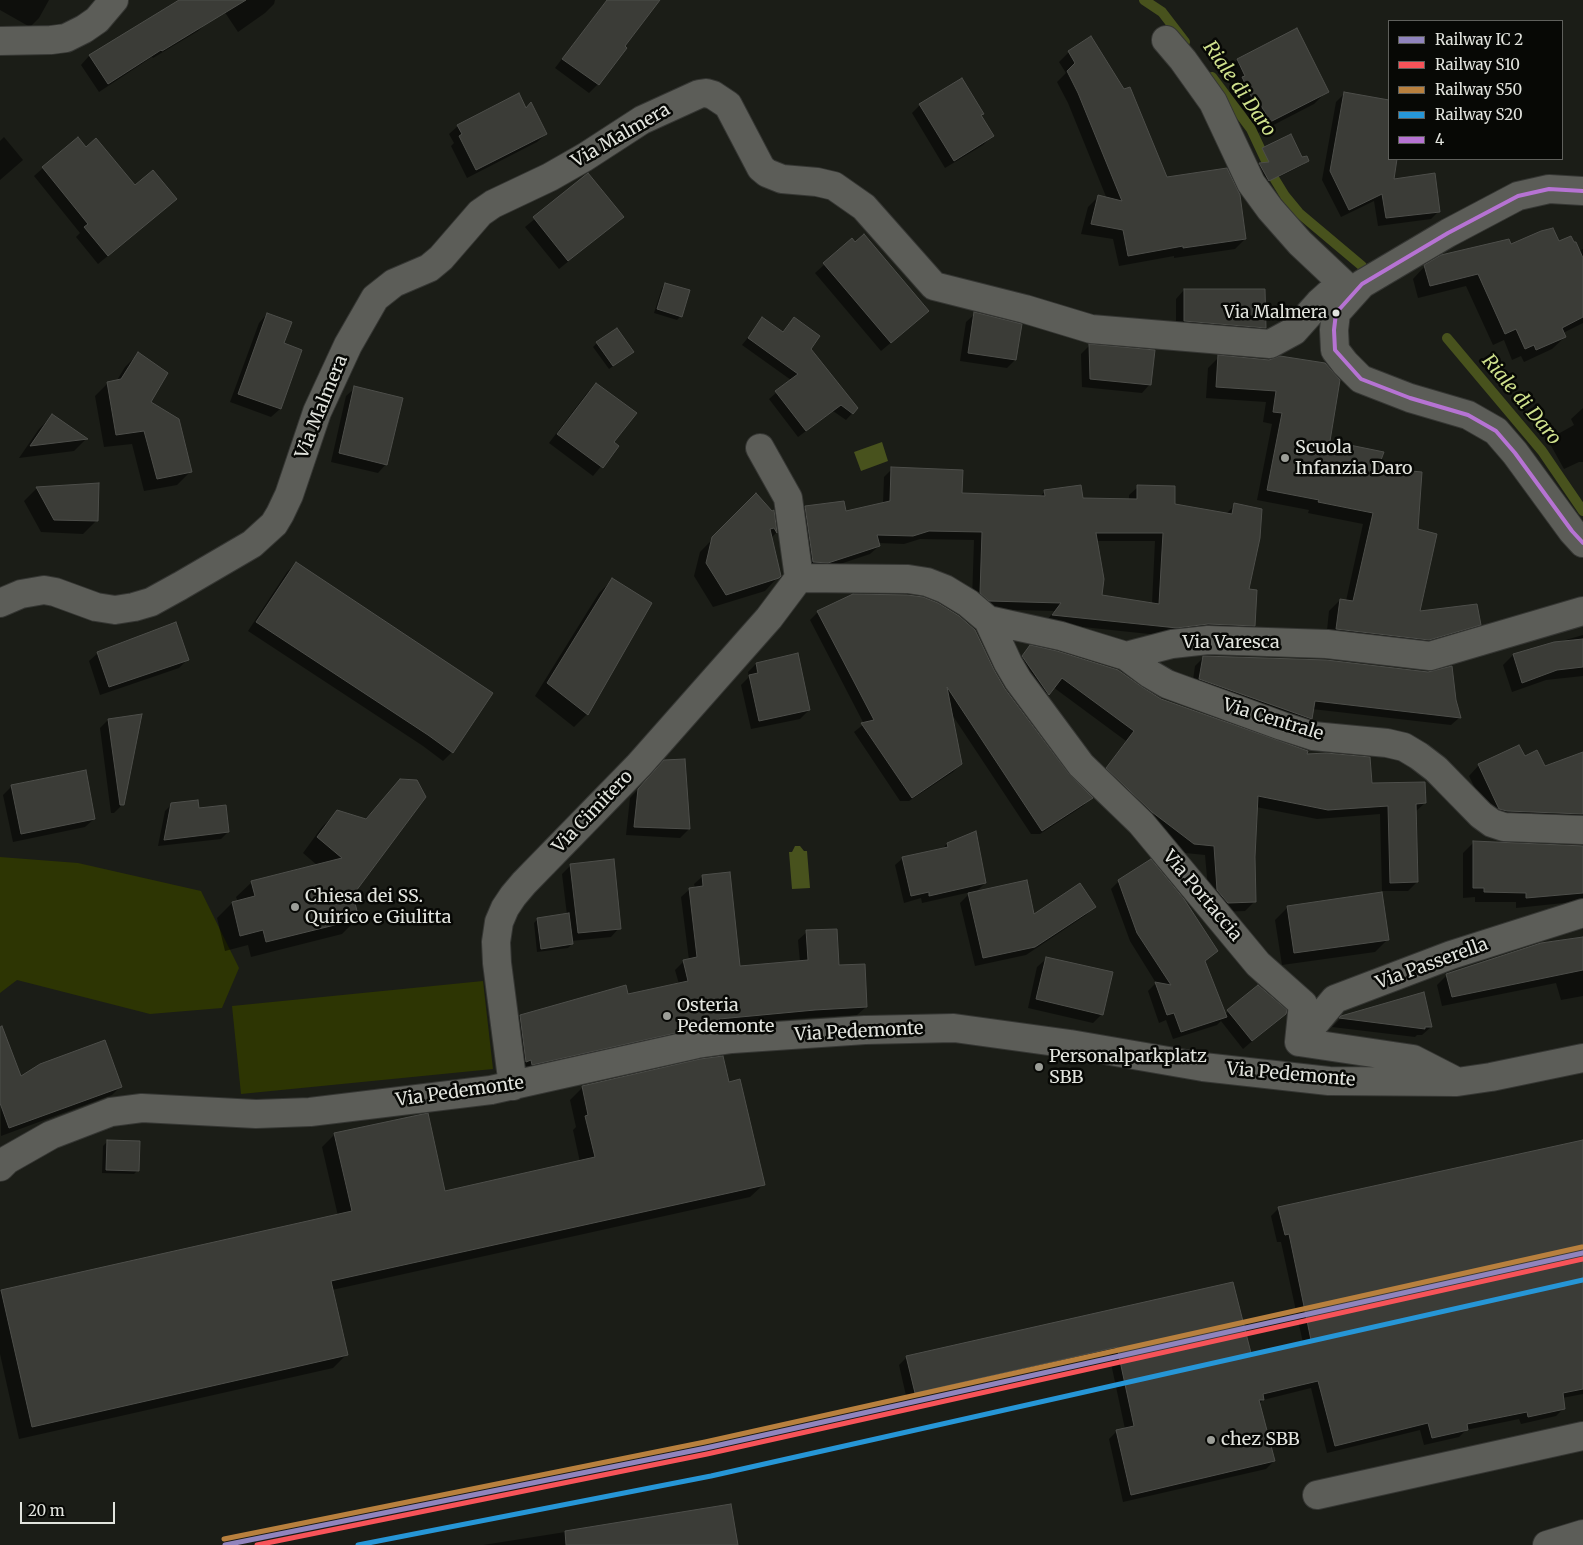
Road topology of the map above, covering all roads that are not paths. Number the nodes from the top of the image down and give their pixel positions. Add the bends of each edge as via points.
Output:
1 (114, 0) edge
2 (1166, 40) dead end
3 (0, 41) edge
4 (1583, 190) edge
5 (1354, 292) junction
6 (760, 448) dead end
7 (1583, 543) edge
8 (799, 578) junction
9 (0, 603) edge
10 (1583, 611) edge
11 (988, 620) junction
12 (1126, 656) junction
13 (1583, 830) edge
14 (1583, 913) edge
15 (1299, 1042) junction
16 (1583, 1058) edge
17 (1456, 1082) junction
18 (513, 1086) junction
19 (0, 1167) edge
20 (1583, 1436) edge
21 (1317, 1495) dead end
22 (1583, 1534) edge
23 (1547, 1545) edge

1 - 3 street via 97,20 66,38
2 - 5 street via 1213,102 1251,183 1270,209 1300,243
4 - 5 street via 1549,189 1518,196 1448,233
5 - 7 street via 1336,313 1335,350 1344,363 1361,380 1468,415 1496,431
5 - 9 street, Via Malmera via 1329,294 1294,331 1270,344 1091,329 934,286 864,207 834,186 767,174 728,105 713,95 699,94 642,120 585,157 492,204 429,268 394,283 375,298 348,345 317,412 280,514 252,544 151,602 134,607 115,610 96,607 44,590 21,594
6 - 8 street via 788,498
8 - 11 street via 927,582 968,603
8 - 18 street, Via Cimitero via 769,618 639,765 524,883 505,908 499,922 496,956
10 - 12 street, Via Varesca via 1430,656 1327,644 1208,640 1172,644
11 - 12 street via 1061,636
11 - 15 street, Via Portaccia via 1018,680 1081,764 1141,823 1258,964 1303,1004
12 - 13 street, Via Centrale via 1167,684 1282,726 1313,736 1404,746 1436,769 1480,815 1492,823
14 - 15 street, Via Passerella via 1451,955 1335,999
15 - 17 street via 1413,1059
16 - 17 street, Via Pedemonte
17 - 18 street, Via Pedemonte via 1329,1081 1203,1067 954,1028 732,1039
18 - 19 street, Via Pedemonte via 310,1112 256,1114 142,1108 111,1112 51,1135
20 - 21 street
22 - 23 street

